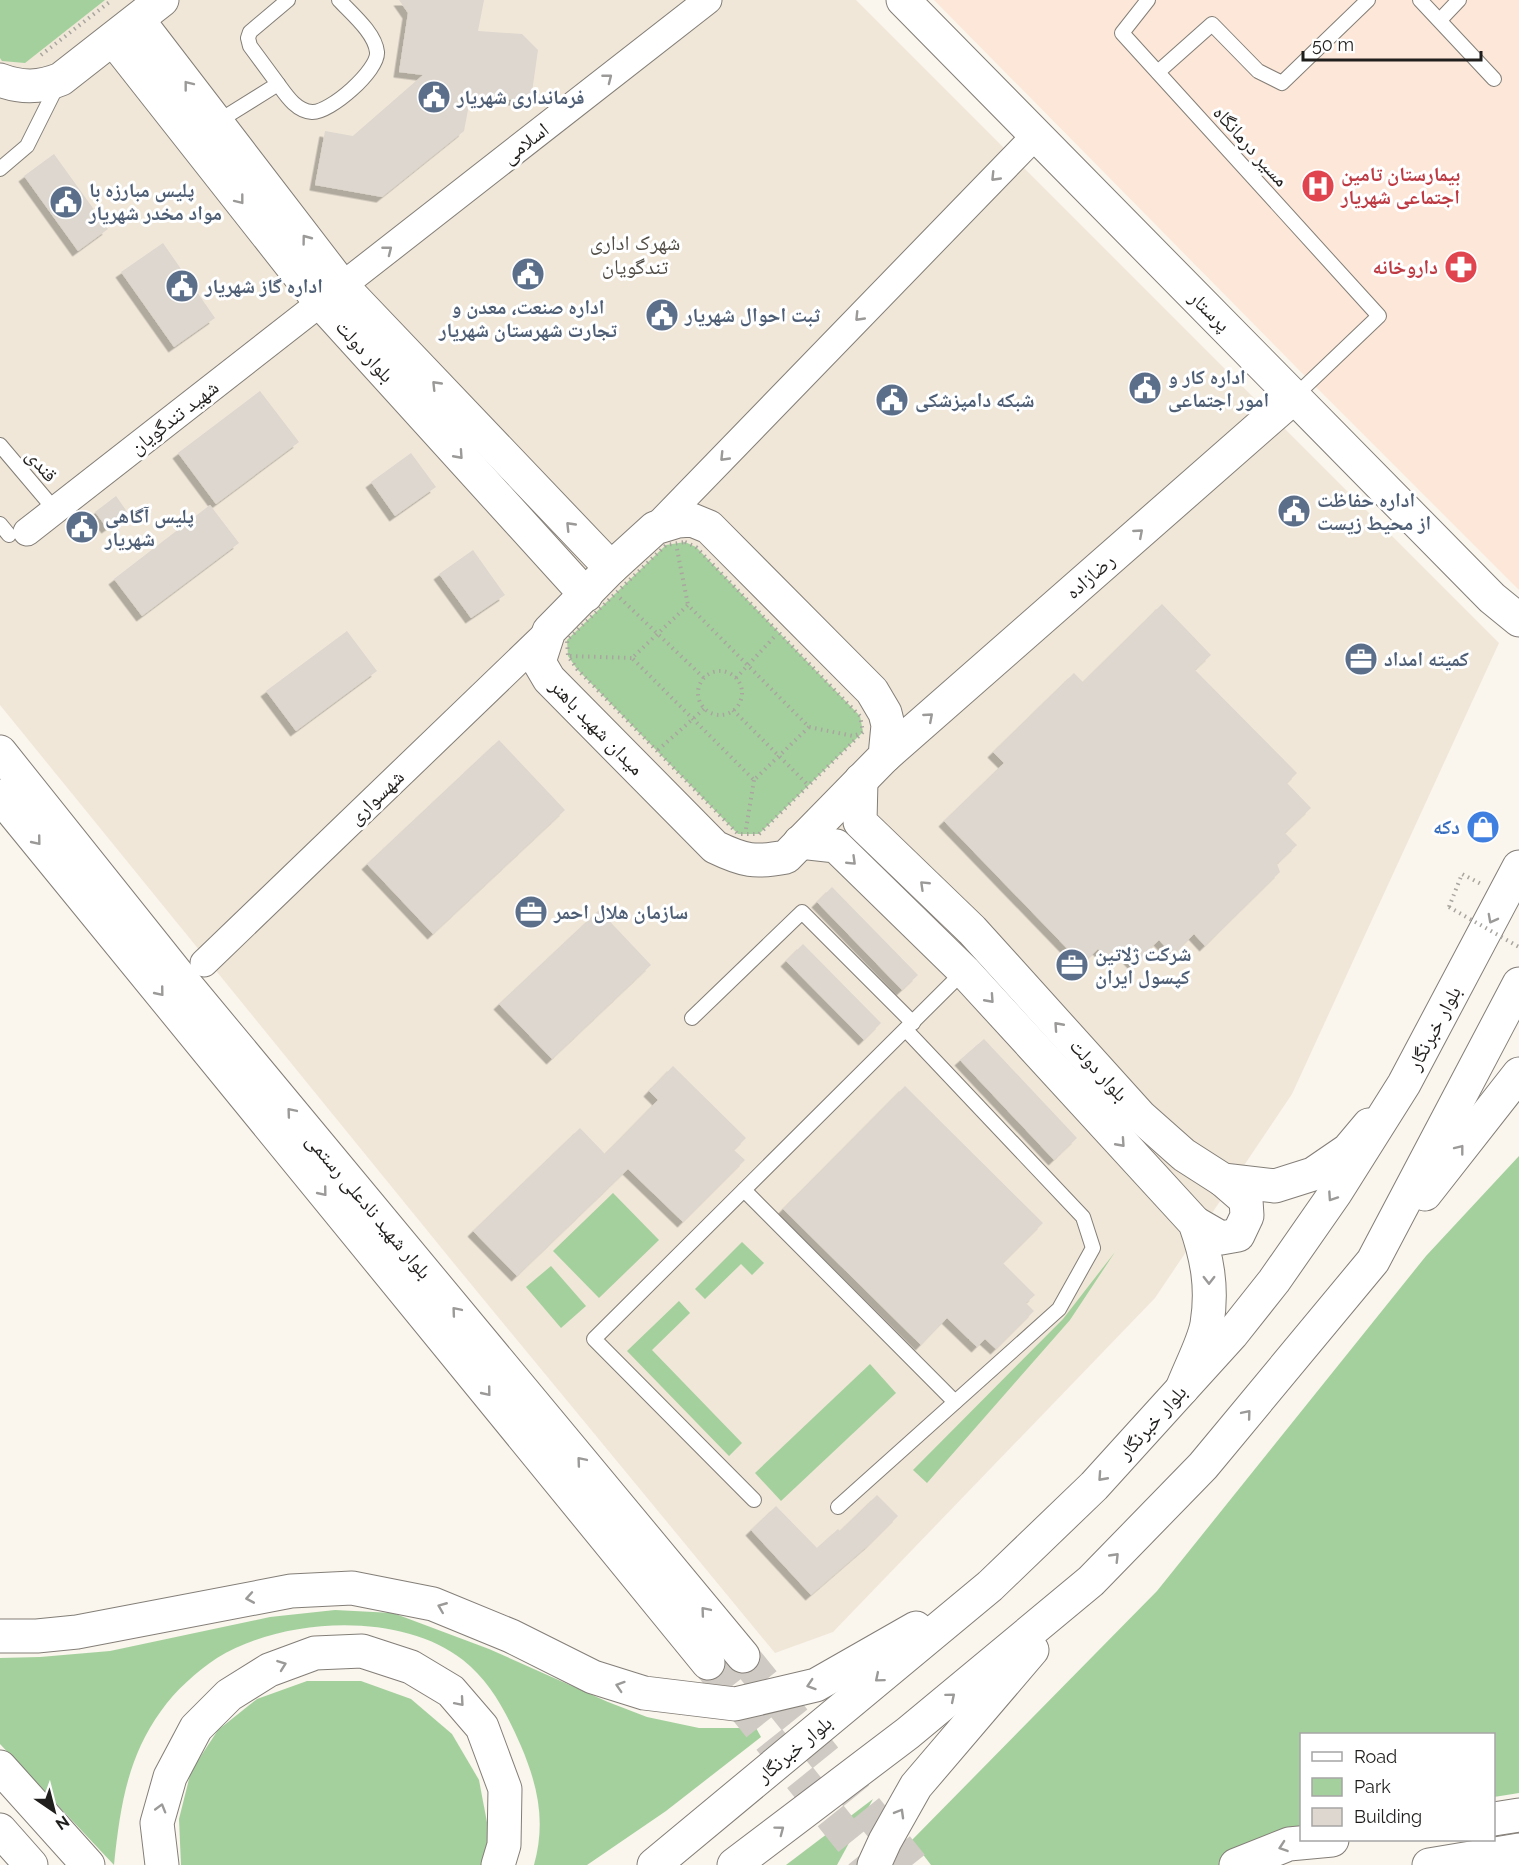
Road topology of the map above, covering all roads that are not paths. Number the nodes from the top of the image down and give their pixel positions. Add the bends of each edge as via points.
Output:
1 (288, 0) edge
2 (339, 0) edge
3 (708, 0) edge
4 (903, 0) edge
5 (1148, 0) edge
6 (1368, 0) edge
7 (1420, 0) edge
8 (1459, 0) edge
9 (138, 20) edge
10 (1440, 20) junction
11 (1158, 72) junction
12 (60, 79) junction
13 (1494, 79) dead end
14 (0, 80) edge
15 (278, 84) junction
16 (217, 122) junction
17 (1036, 135) junction
18 (0, 169) edge
19 (331, 294) junction
20 (1294, 397) junction
21 (0, 445) edge
22 (55, 510) junction
23 (12, 531) edge
24 (669, 531) junction
25 (603, 584) junction
26 (1492, 598) junction
27 (1519, 620) edge
28 (1519, 637) edge
29 (552, 650) junction
30 (879, 738) junction
31 (0, 752) edge
32 (861, 780) junction
33 (0, 796) edge
34 (800, 842) junction
35 (1519, 867) edge
36 (204, 963) dead end
37 (964, 971) junction
38 (1519, 984) edge
39 (692, 1017) dead end
40 (909, 1026) junction
41 (1519, 1074) edge
42 (1404, 1084) junction
43 (1223, 1180) junction
44 (744, 1190) junction
45 (1195, 1223) junction
46 (1373, 1261) junction
47 (1181, 1391) junction
48 (955, 1402) junction
49 (754, 1500) dead end
50 (838, 1507) dead end
51 (1091, 1581) junction
52 (990, 1586) junction
53 (0, 1636) edge
54 (743, 1656) tunnel mouth
55 (708, 1663) tunnel mouth
56 (0, 1767) edge
57 (1519, 1815) edge
58 (1495, 1819) edge
59 (0, 1830) edge
60 (1315, 1841) edge
61 (1519, 1850) edge
62 (31, 1865) edge
63 (88, 1865) edge
64 (162, 1865) edge
65 (498, 1865) edge
66 (654, 1865) edge
67 (734, 1865) edge
68 (874, 1865) edge
69 (1236, 1865) edge
70 (1429, 1865) edge

1 - 15 lane via 248,38
2 - 15 lane via 375,44 377,59 370,69 330,107 319,112 291,102
19 -> 3 street, اسلامی
4 - 17 main road, پرستار
5 - 11 lane, مسیر درمانگاه via 1122,33
6 - 11 lane via 1282,83 1258,71 1212,24
7 - 10 lane
8 - 10 lane
9 - 12 main road
16 -> 9 main road, بلوار دولت
9 -> 19 main road, بلوار دولت
10 - 13 lane
11 - 20 lane, مسیر درمانگاه via 1379,316
12 - 14 main road via 46,86
12 - 18 lane via 27,146
15 - 16 lane
19 -> 16 main road, بلوار دولت
17 - 20 main road, پرستار
17 -> 24 street
19 - 22 street, شهید تندگویان
19 - 25 main road, بلوار دولت
20 - 26 main road, پرستار
30 -> 20 main road, رضازاده
21 - 22 lane, قندی
22 - 23 street, شهید تندگویان
24 - 25 main road
24 - 30 main road via 692,520 708,527 787,623 872,691 885,713
25 - 29 main road
26 - 27 main road, پرستار
26 - 28 main road
29 - 34 main road, میدان شهید باهنر via 549,679 647,760 715,847 738,858 748,847 786,856
29 - 36 street, شهسواری
30 - 32 main road, میدان شهید باهنر
54 -> 31 main road, بلوار شهید نادعلی رستمی via 182,980
32 - 34 main road, میدان شهید باهنر
43 -> 32 main road, بلوار دولت via 1184,1155 1140,1116 972,930 860,822
33 -> 55 main road, بلوار شهید نادعلی رستمی
34 -> 37 main road, بلوار دولت via 836,846
35 -> 42 main road, بلوار خبرنگار
37 - 40 lane
37 -> 45 main road, بلوار دولت
38 - 46 main road
39 - 40 lane via 802,912
40 - 44 lane
40 - 48 lane via 1083,1217 1093,1248 1059,1309
46 -> 41 main road
42 - 43 main road, بلوار دولت via 1348,1150 1313,1174 1275,1186
42 -> 47 main road, بلوار خبرنگار via 1274,1281
43 - 45 main road via 1246,1200 1247,1216 1238,1235 1221,1238
44 - 48 lane
44 - 49 lane via 594,1339
45 -> 47 main road, بلوار دولت via 1209,1273 1207,1325
51 -> 46 main road via 1203,1466
47 -> 52 main road, بلوار خبرنگار via 1094,1486
48 - 50 lane
67 -> 51 main road via 908,1733
68 -> 51 main road via 916,1786
52 -> 53 main road via 816,1685 735,1704 644,1693 593,1677 433,1604 352,1588 291,1591 77,1632
52 -> 66 main road, بلوار خبرنگار
56 - 63 main road
57 - 58 main road
59 - 62 main road
60 -> 69 main road via 1289,1844
61 - 70 main road
64 -> 65 main road via 156,1823 170,1777 196,1728 229,1695 269,1670 315,1653 362,1651 411,1667 451,1691 482,1727 505,1790 504,1845

